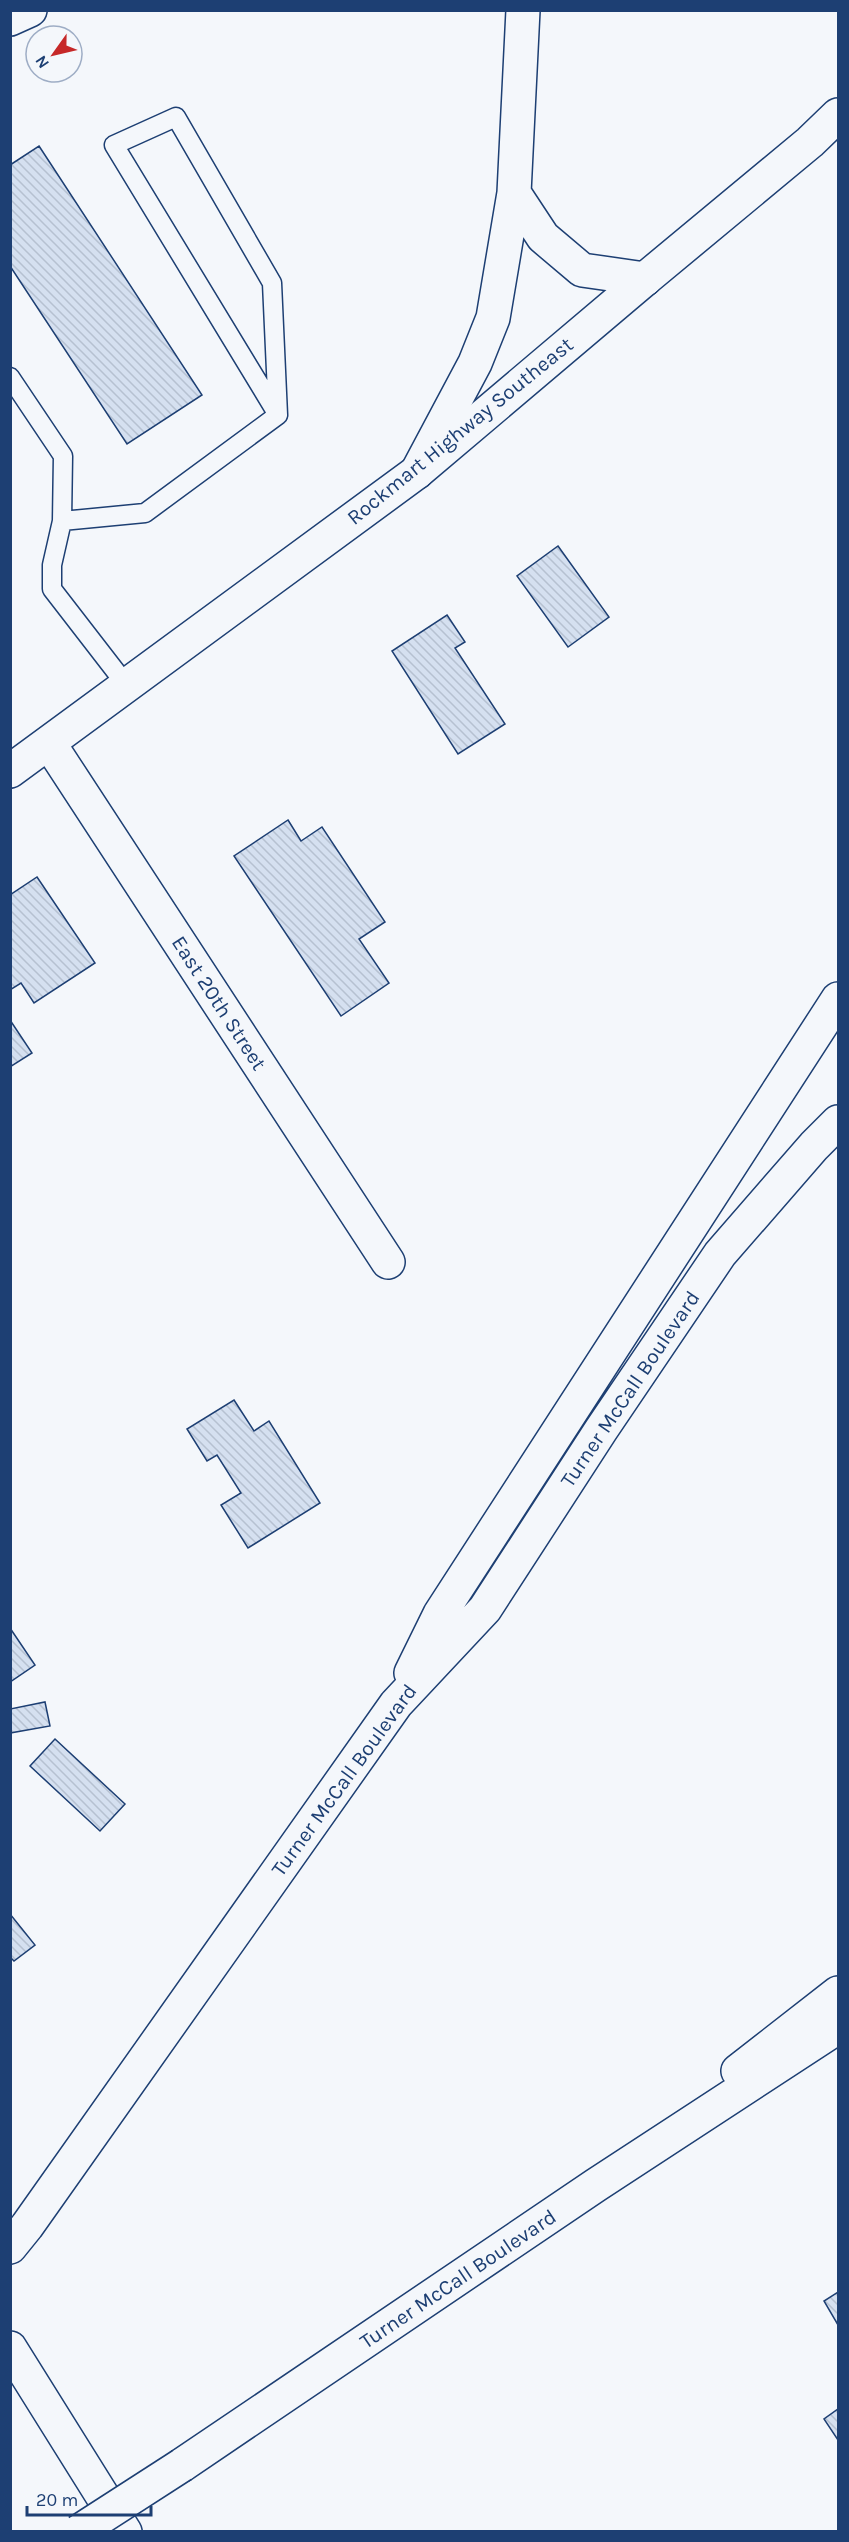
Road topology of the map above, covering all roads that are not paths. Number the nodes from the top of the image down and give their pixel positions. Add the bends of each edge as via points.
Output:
1 (30, 10) edge
2 (523, 10) edge
3 (10, 20) edge
4 (838, 115) edge
5 (514, 193) junction
6 (645, 279) junction
7 (10, 377) edge
8 (278, 415) junction
9 (417, 472) junction
10 (62, 521) junction
11 (127, 686) junction
12 (49, 743) junction
13 (10, 771) edge
14 (838, 999) edge
15 (838, 1122) edge
16 (388, 1262) dead end
17 (396, 1704) junction
18 (838, 1994) edge
19 (838, 2027) edge
20 (597, 2185) junction
21 (19, 2236) edge
22 (10, 2348) edge
23 (78, 2532) edge
24 (125, 2532) edge

1 - 3 main road
2 - 5 main road
4 - 6 main road, Rockmart Highway Southeast
5 - 6 main road via 543,237 582,270
5 - 9 main road via 493,318 475,363
6 - 9 main road, Rockmart Highway Southeast
7 - 10 lane via 63,456
8 - 8 lane via 217,315 114,145 176,117 272,283
8 - 10 lane via 145,513
9 - 11 main road, Rockmart Highway Southeast
10 - 11 lane via 52,565 52,589
11 - 12 main road, Rockmart Highway Southeast
12 - 13 main road, Rockmart Highway Southeast
12 - 16 main road, East 20th Street
14 - 17 main road via 440,1614
15 - 17 main road, Turner McCall Boulevard via 720,1254 485,1609
17 - 21 main road, Turner McCall Boulevard
18 - 20 main road via 781,2035
19 - 20 main road, Turner McCall Boulevard
20 - 23 main road, Turner McCall Boulevard, bridge
22 - 24 main road

